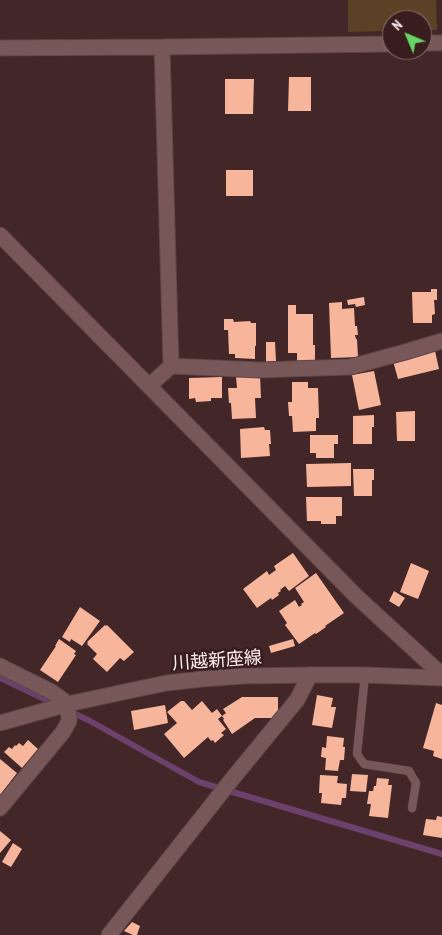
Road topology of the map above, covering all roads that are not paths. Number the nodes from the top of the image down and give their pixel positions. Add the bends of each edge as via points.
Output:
1 (382, 44) edge
2 (162, 47) junction
3 (0, 48) edge
4 (0, 235) edge
5 (442, 341) edge
6 (171, 366) junction
7 (149, 386) junction
8 (0, 666) edge
9 (310, 675) junction
10 (365, 675) junction
11 (442, 676) edge
12 (68, 704) junction
13 (0, 723) edge
14 (0, 808) edge
15 (412, 808) dead end
16 (108, 935) edge

1 - 2 street
2 - 3 street
2 - 6 street
4 - 7 street
5 - 6 street via 350,367 260,370
6 - 7 street
7 - 11 street via 356,596
8 - 12 street via 52,692
9 - 10 street, 川越新座線
9 - 12 street, 川越新座線 via 244,676 167,683
9 - 16 street via 298,700
10 - 11 street, 川越新座線
10 - 15 lane via 356,754 364,764 408,771 416,782
12 - 13 street, 川越新座線
12 - 14 street via 69,720 62,732

